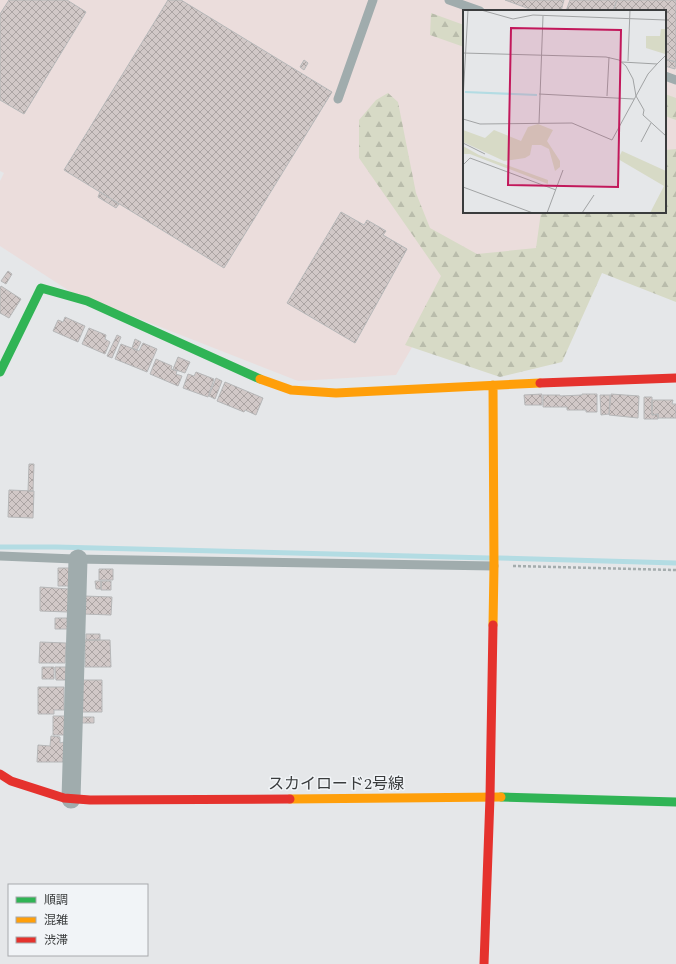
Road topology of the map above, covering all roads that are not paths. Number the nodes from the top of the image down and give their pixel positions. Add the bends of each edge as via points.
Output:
1 (374, 0) edge
2 (449, 0) edge
3 (477, 10) edge
4 (666, 76) edge
5 (676, 80) edge
6 (338, 99) dead end
7 (0, 372) edge
8 (676, 378) edge
9 (494, 385) junction
10 (0, 556) edge
11 (78, 559) junction
12 (494, 560) junction
13 (0, 774) edge
14 (490, 797) junction
15 (71, 799) junction
16 (676, 802) edge
17 (484, 964) edge

1 - 6 lane
2 - 3 lane
4 - 5 lane
7 - 9 street via 41,288 87,301 248,375 291,390 336,394
8 - 9 street
9 - 12 street
10 - 11 lane
11 - 12 lane
11 - 15 street
12 - 14 street
13 - 15 street, スカイロード2号線 via 11,781
14 - 15 street, スカイロード2号線
14 - 16 street, スカイロード2号線
14 - 17 street

